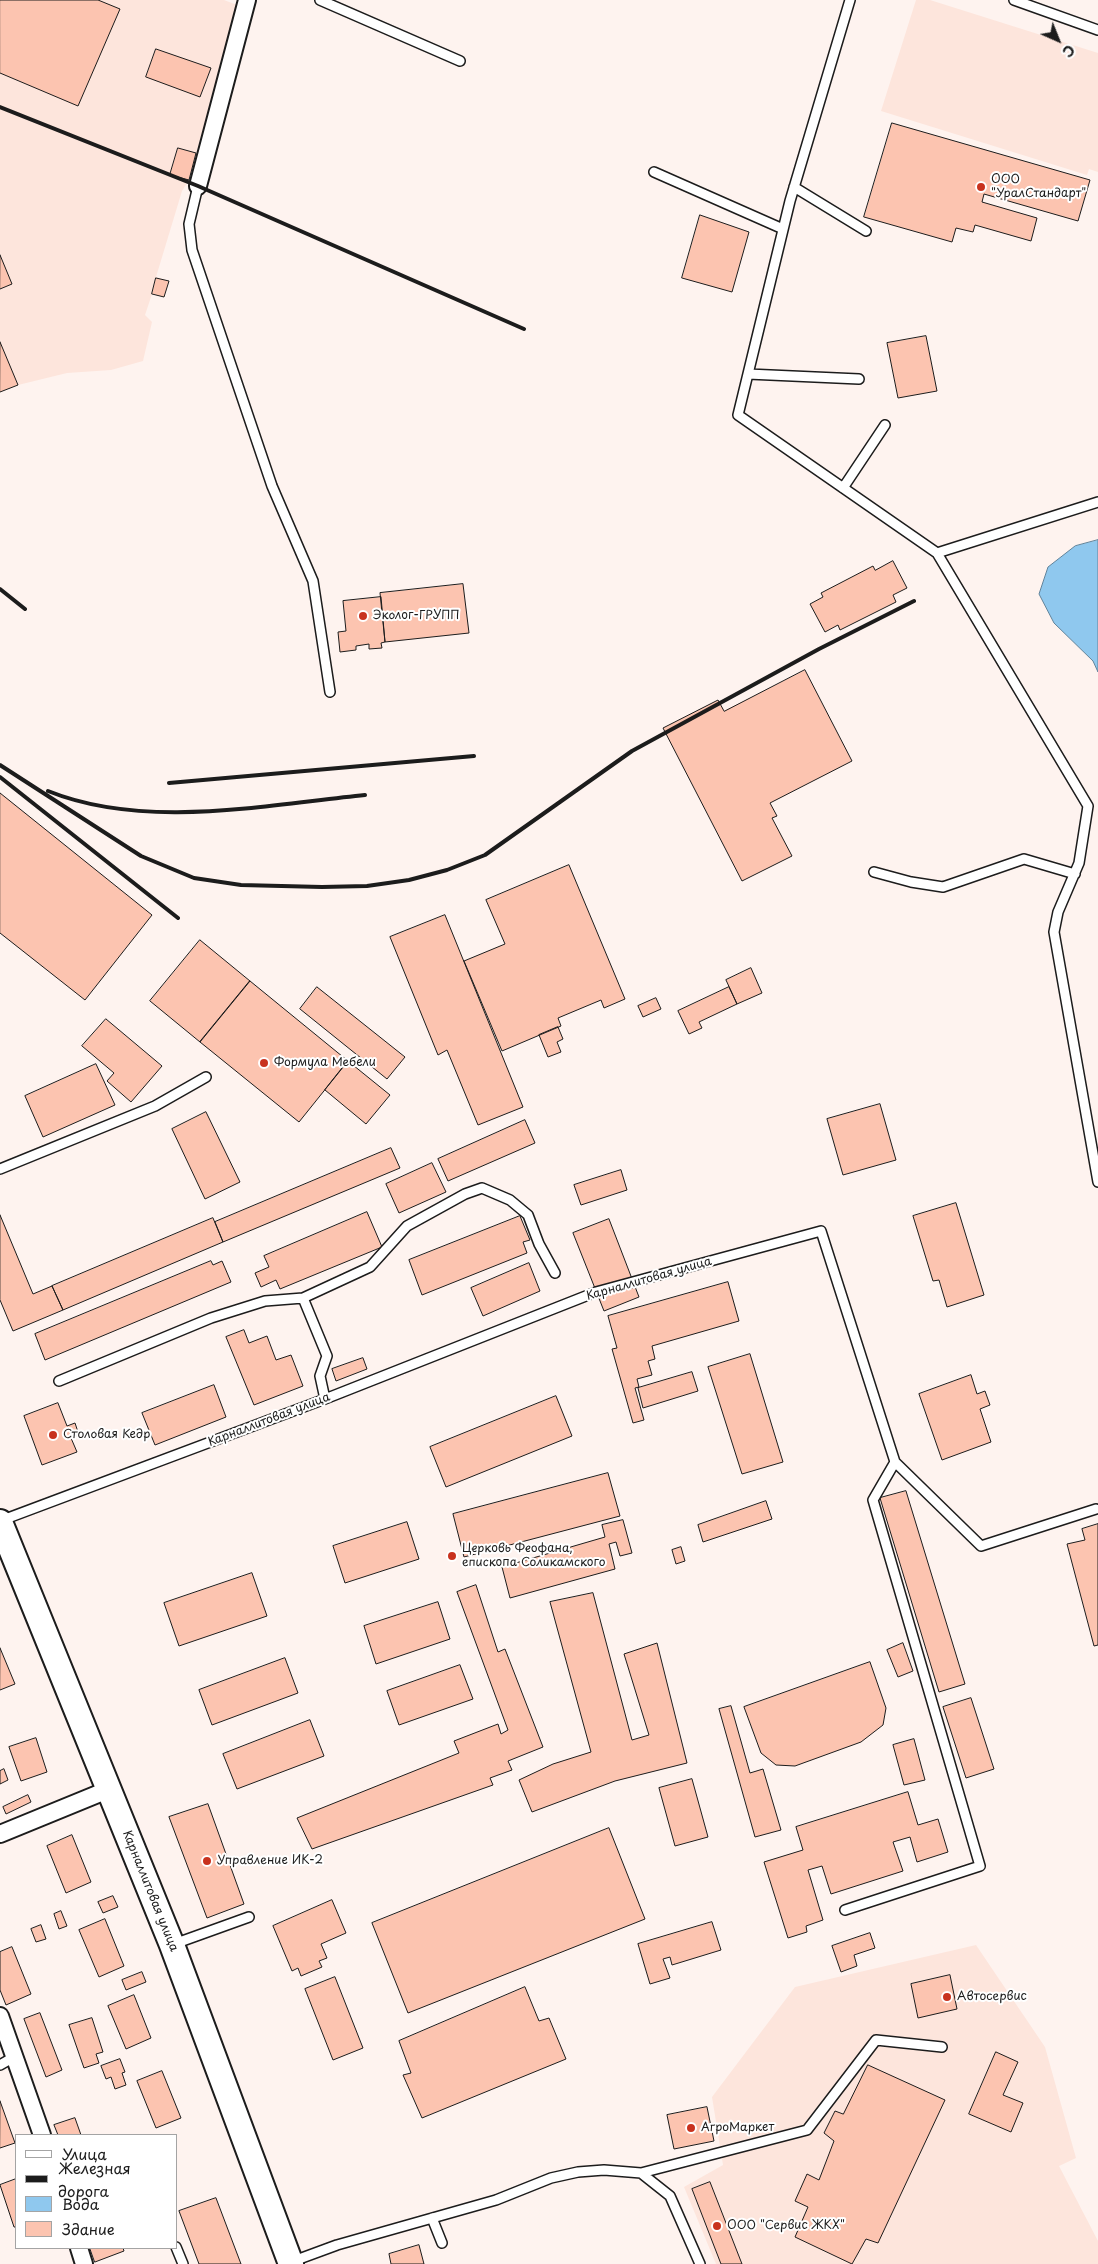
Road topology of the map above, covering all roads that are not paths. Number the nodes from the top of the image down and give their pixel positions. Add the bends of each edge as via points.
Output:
1 (247, 0) edge
2 (320, 0) edge
3 (850, 0) edge
4 (1014, 0) edge
5 (1098, 30) edge
6 (460, 60) dead end
7 (654, 172) dead end
8 (198, 186) joint
9 (794, 187) junction
10 (783, 229) junction
11 (866, 231) dead end
12 (748, 374) junction
13 (859, 379) dead end
14 (885, 425) dead end
15 (844, 488) junction
16 (1098, 502) edge
17 (937, 553) junction
18 (330, 692) dead end
19 (874, 872) dead end
20 (1075, 874) junction
21 (206, 1077) dead end
22 (0, 1169) edge
23 (1098, 1182) edge
24 (555, 1273) dead end
25 (303, 1298) junction
26 (59, 1381) dead end
27 (325, 1399) junction
28 (895, 1462) junction
29 (1096, 1509) dead end
30 (0, 1522) edge
31 (110, 1789) junction
32 (0, 1834) edge
33 (845, 1910) dead end
34 (249, 1917) dead end
35 (172, 1945) junction
36 (0, 2016) edge
37 (942, 2047) dead end
38 (14, 2058) junction
39 (0, 2065) edge
40 (42, 2134) edge
41 (641, 2173) junction
42 (432, 2218) junction
43 (442, 2243) dead end
44 (79, 2249) edge
45 (177, 2249) edge
46 (291, 2263) edge
47 (84, 2264) edge
48 (183, 2264) edge
49 (700, 2264) edge

1 - 8 street
2 - 6 lane
3 - 9 lane
4 - 5 lane
7 - 10 lane
8 - 18 lane via 189,224 192,250 272,486 313,581
9 - 10 lane
9 - 11 lane
10 - 12 lane
12 - 13 lane
12 - 15 lane via 738,415
14 - 15 lane
15 - 17 lane
16 - 17 lane
17 - 20 lane via 1088,806
19 - 20 lane via 944,887 1024,859
20 - 23 lane via 1058,912 1054,932
21 - 22 lane via 155,1106
24 - 25 lane via 528,1215 510,1200 482,1188 407,1226 370,1267
25 - 26 lane via 265,1301 211,1318
25 - 27 lane via 327,1356 320,1376
27 - 28 lane, Карналлитовая улица via 596,1292 822,1231
27 - 30 lane, Карналлитовая улица
28 - 29 lane, Карналлитовая улица via 981,1546
28 - 33 lane via 873,1500 980,1866
30 - 31 street, Карналлитовая улица
31 - 32 street
31 - 35 street, Карналлитовая улица
34 - 35 lane
35 - 46 street, Карналлитовая улица
36 - 38 street
37 - 41 lane via 876,2040 807,2130
38 - 39 lane
38 - 40 street
41 - 42 lane via 578,2172
41 - 49 lane via 670,2196
42 - 43 lane
42 - 46 lane via 337,2245
44 - 47 street
45 - 48 lane

